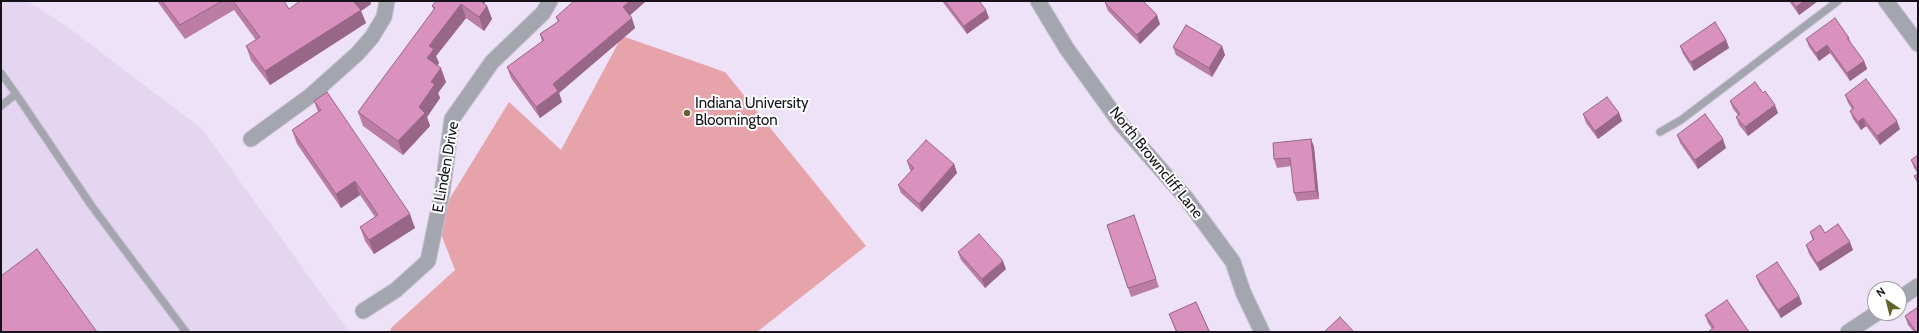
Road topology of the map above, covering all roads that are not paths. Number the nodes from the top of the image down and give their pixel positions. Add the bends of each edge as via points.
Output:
1 (387, 1) edge
2 (550, 1) edge
3 (1038, 1) edge
4 (1838, 1) edge
5 (1886, 1) edge
6 (1918, 44) edge
7 (1, 73) edge
8 (16, 94) junction
9 (1, 106) edge
10 (1660, 132) dead end
11 (251, 139) dead end
12 (1918, 286) edge
13 (1907, 293) edge
14 (363, 311) dead end
15 (1867, 320) edge
16 (186, 332) edge
17 (1262, 332) edge
18 (1848, 332) edge

1 - 11 street via 384,17 372,37 357,54 310,96
2 - 14 street, E Linden Drive via 543,13 492,62 452,119 442,193 428,261 396,290
3 - 17 street, North Browncliff Lane via 1067,50 1121,124 1186,198 1233,262 1243,292
4 - 10 lane via 1681,120
5 - 6 street
7 - 8 lane
8 - 9 lane
8 - 16 lane via 92,205
12 - 13 street
15 - 18 street

